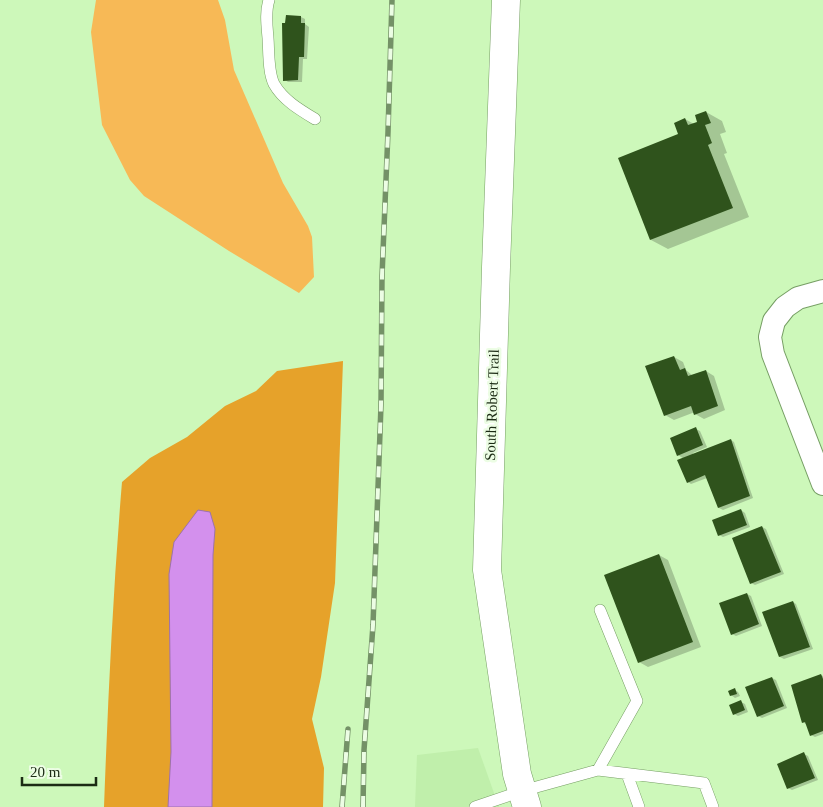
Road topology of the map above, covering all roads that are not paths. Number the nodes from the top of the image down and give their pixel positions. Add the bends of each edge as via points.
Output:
1 (269, 0) edge
2 (506, 0) edge
3 (315, 119) dead end
4 (823, 291) edge
5 (823, 484) edge
6 (600, 610) dead end
7 (598, 770) junction
8 (627, 774) junction
9 (525, 799) edge
10 (475, 807) edge
11 (639, 807) edge
12 (713, 807) edge

1 - 3 lane via 266,7 274,84 287,100
2 - 9 main road, South Robert Trail via 487,570 517,774
4 - 5 street via 798,298 785,308 774,321 770,337 773,354
6 - 7 lane via 637,701
7 - 8 lane
7 - 9 lane
8 - 11 lane
8 - 12 lane via 704,783
9 - 10 lane

